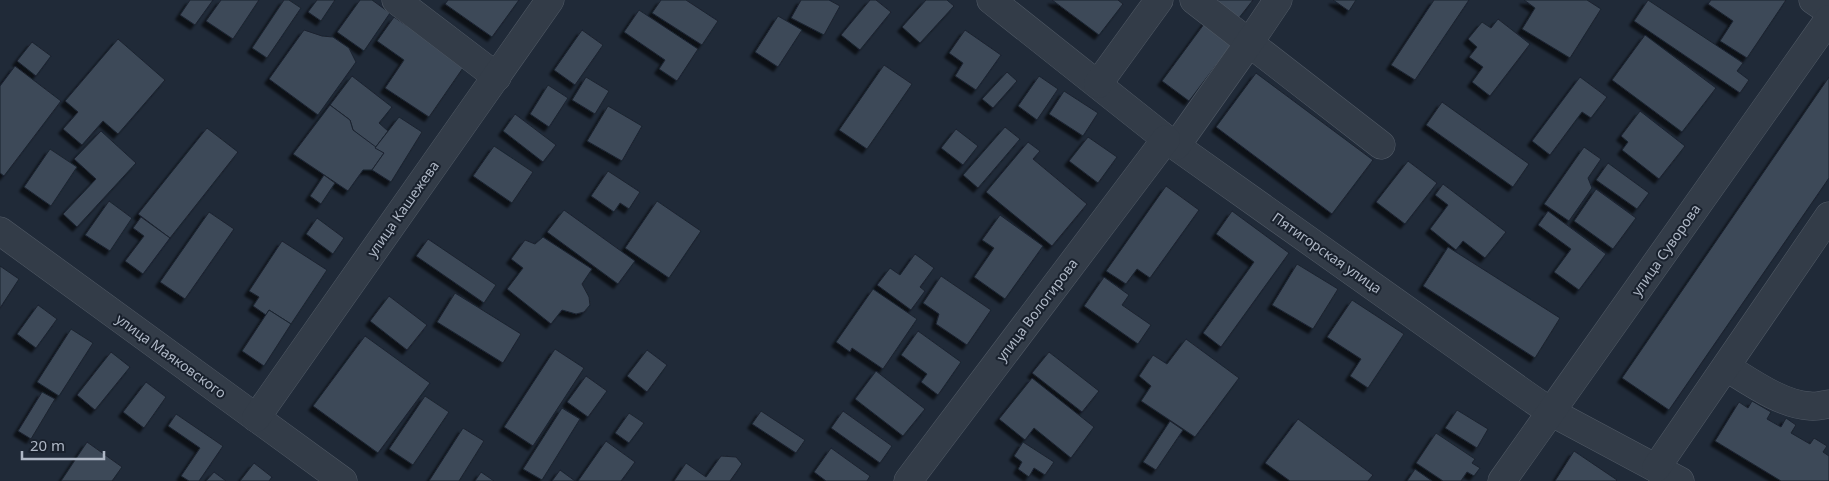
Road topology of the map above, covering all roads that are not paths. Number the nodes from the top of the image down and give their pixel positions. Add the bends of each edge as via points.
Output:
1 (396, 0) edge
2 (550, 0) edge
3 (991, 0) edge
4 (1159, 0) edge
5 (1194, 0) edge
6 (1278, 0) edge
7 (1813, 0) edge
8 (1829, 11) edge
9 (1829, 19) edge
10 (1249, 44) junction
11 (497, 77) junction
12 (1098, 84) junction
13 (1171, 143) junction
14 (1381, 145) dead end
15 (1829, 216) edge
16 (0, 231) edge
17 (1726, 367) junction
18 (1829, 404) edge
19 (1551, 412) junction
20 (256, 418) junction
21 (1656, 468) junction
22 (343, 481) edge
23 (908, 481) edge
24 (1502, 481) edge
25 (1680, 481) edge

1 - 11 street
2 - 11 street, улица Кашежева
3 - 12 street, Пятигорская улица
4 - 12 street
5 - 10 street
6 - 10 street, улица Вологирова
7 - 8 street
9 - 19 street, улица Суворова
10 - 13 street, улица Вологирова
10 - 14 street
11 - 20 street, улица Кашежева
12 - 13 street, Пятигорская улица
13 - 19 street, Пятигорская улица
13 - 23 street, улица Вологирова
15 - 17 street
16 - 20 street, улица Маяковского
17 - 18 street via 1794,404
17 - 21 street
19 - 21 street, Пятигорская улица
19 - 24 street, улица Суворова
20 - 22 street, улица Маяковского
21 - 25 street, Пятигорская улица

